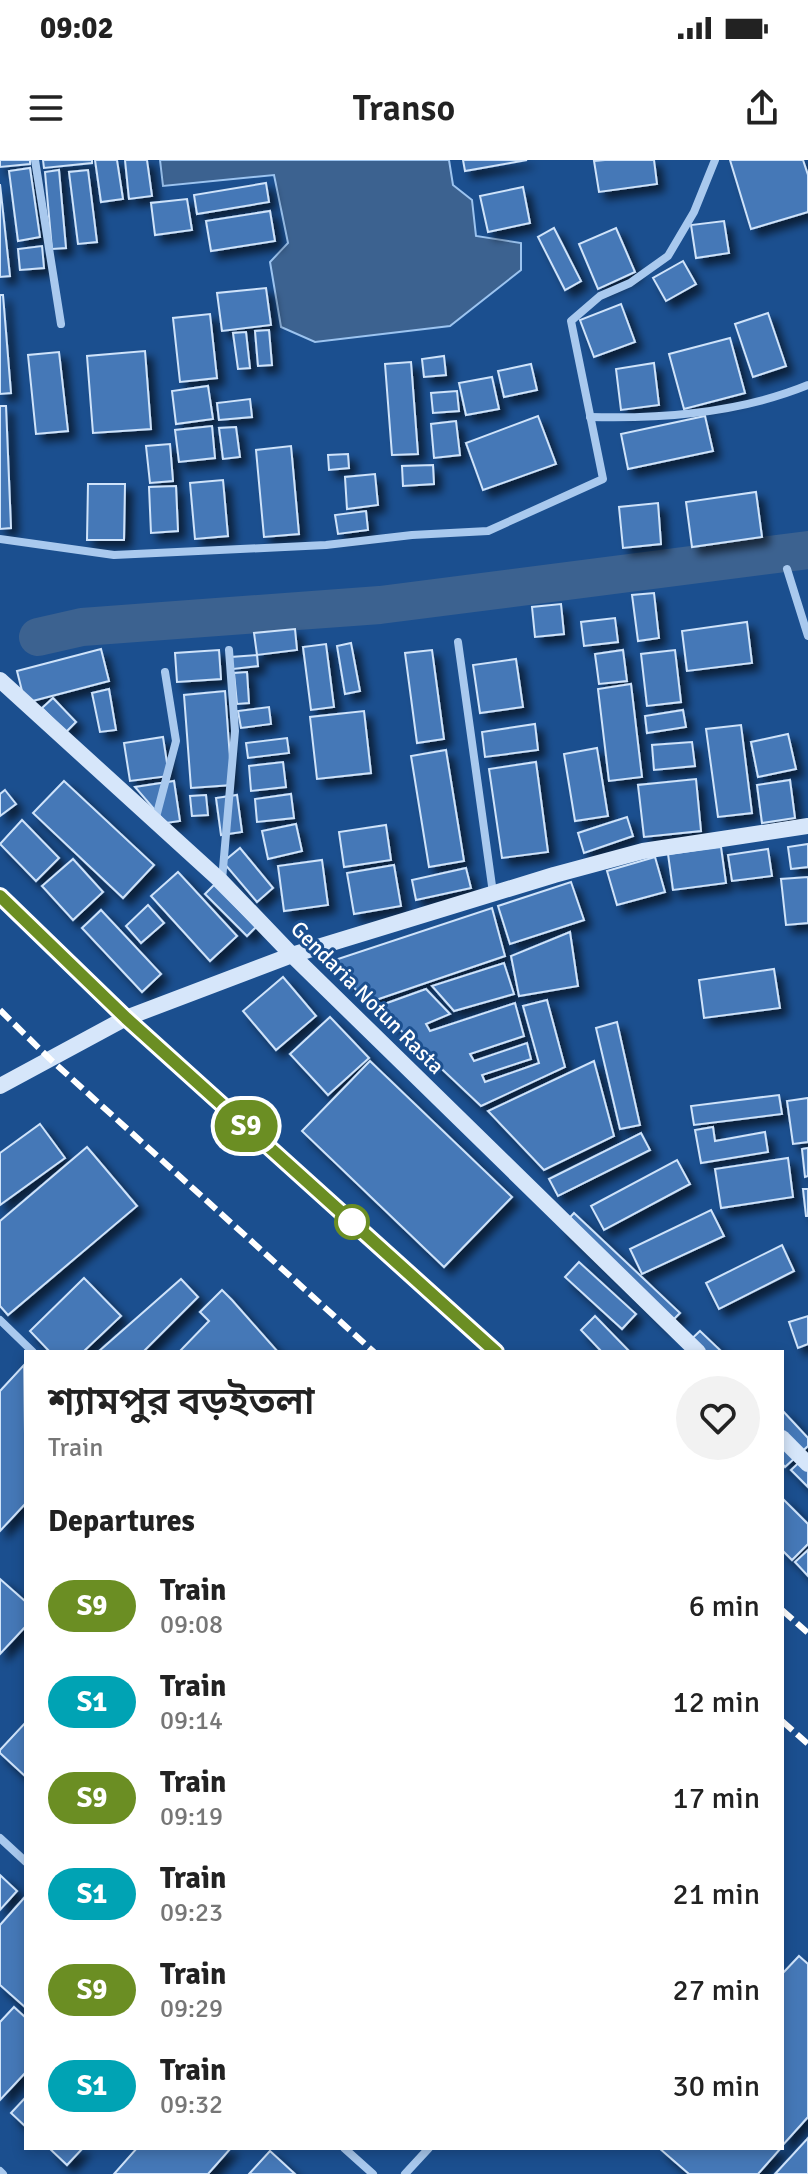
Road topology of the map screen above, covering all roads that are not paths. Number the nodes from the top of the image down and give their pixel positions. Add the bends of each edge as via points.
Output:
1 (35, 160) edge
2 (715, 160) edge
3 (61, 324) dead end
4 (808, 385) edge
5 (590, 417) junction
6 (0, 539) edge
7 (787, 569) dead end
8 (808, 636) edge
9 (458, 642) dead end
10 (229, 650) dead end
11 (165, 672) dead end
12 (0, 680) edge
13 (155, 822) junction
14 (808, 826) edge
15 (222, 882) junction
16 (493, 893) junction
17 (292, 955) junction
18 (0, 1086) edge
19 (0, 1320) edge
20 (31, 1350) edge
21 (696, 1350) edge
22 (784, 1440) edge
23 (808, 1464) edge
24 (0, 1838) edge
25 (24, 1860) edge
26 (346, 2150) edge
27 (427, 2150) edge
28 (373, 2174) edge
29 (405, 2174) edge

1 - 3 street
2 - 5 street via 694,212 668,256 630,283 600,296 571,321
4 - 5 street via 779,397 715,410 646,418
5 - 6 street via 603,479 488,531 114,555
7 - 8 street
9 - 16 street
10 - 15 street via 235,731
11 - 13 street via 176,741
12 - 13 main road, Gendaria Notun Rasta
13 - 15 main road, Gendaria Notun Rasta
14 - 16 main road via 643,851
15 - 17 main road, Gendaria Notun Rasta
16 - 17 main road
17 - 18 main road via 126,1018
17 - 21 main road, Gendaria Notun Rasta
19 - 20 street
22 - 23 main road
24 - 25 street
26 - 28 street
27 - 29 street

